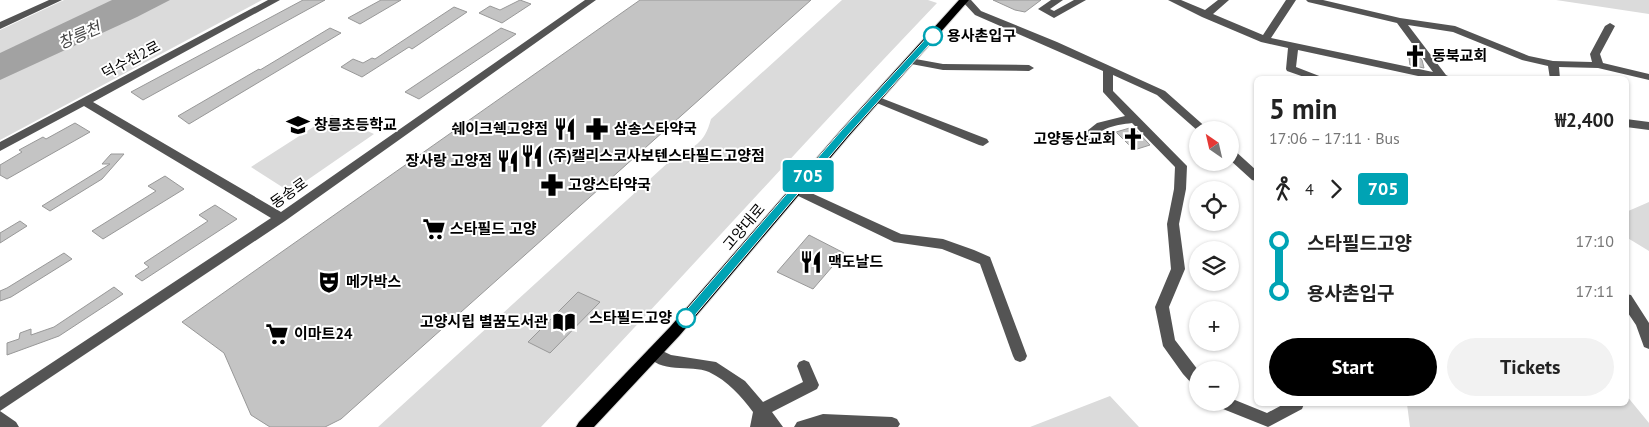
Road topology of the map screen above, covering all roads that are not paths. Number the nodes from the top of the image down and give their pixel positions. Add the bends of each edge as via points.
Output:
1 (57, 0) edge
2 (275, 0) edge
3 (591, 0) edge
4 (965, 0) edge
5 (1058, 0) edge
6 (1081, 0) edge
7 (1173, 0) edge
8 (1224, 0) edge
9 (1291, 0) edge
10 (1311, 0) edge
11 (1205, 15) junction
12 (1400, 22) junction
13 (0, 26) edge
14 (1610, 26) dead end
15 (1265, 40) junction
16 (1293, 47) junction
17 (910, 61) junction
18 (1553, 64) junction
19 (1598, 64) junction
20 (1029, 68) dead end
21 (1108, 71) junction
22 (1313, 76) edge
23 (1435, 76) edge
24 (1443, 76) edge
25 (1555, 76) edge
26 (1649, 77) edge
27 (876, 99) junction
28 (85, 102) junction
29 (1133, 119) junction
30 (1193, 121) edge
31 (1629, 123) edge
32 (1649, 126) edge
33 (1086, 138) dead end
34 (983, 142) dead end
35 (0, 147) edge
36 (1239, 162) edge
37 (1254, 176) edge
38 (796, 190) junction
39 (281, 218) junction
40 (1629, 304) edge
41 (1649, 344) edge
42 (654, 353) junction
43 (1020, 356) dead end
44 (804, 366) dead end
45 (1189, 371) edge
46 (0, 405) edge
47 (1294, 406) edge
48 (761, 410) junction
49 (1239, 410) edge
50 (0, 418) edge
51 (892, 424) dead end
52 (1269, 424) edge
53 (11, 427) edge
54 (584, 427) edge
55 (758, 427) edge
56 (775, 427) edge
57 (802, 427) edge

1 - 13 street
2 - 28 street, 덕수천2로
3 - 39 street, 동송로
4 - 17 main road, 고양대로
4 - 21 street via 978,13
5 - 6 street via 1043,9 1054,15
7 - 11 street
8 - 11 street
9 - 15 street
10 - 12 street
11 - 15 street
12 - 18 street via 1455,29 1526,58
12 - 24 street
14 - 19 street via 1595,54
15 - 16 street
16 - 22 street via 1291,69
16 - 23 street
17 - 20 street via 943,67
17 - 27 main road, 고양대로
18 - 19 street
18 - 25 street
19 - 26 street
21 - 29 street via 1108,92
21 - 30 street via 1161,93
27 - 34 street
27 - 38 main road, 고양대로
28 - 35 street, 덕수천2로
28 - 39 street
29 - 33 street via 1104,123
29 - 45 street via 1181,166 1174,224 1178,269 1162,307 1168,342
31 - 32 street
36 - 37 street
38 - 42 main road, 고양대로
38 - 43 street via 899,239 943,244 985,262
39 - 46 street, 동송로
40 - 41 street via 1642,323
42 - 48 street via 668,361 711,366 740,385
42 - 54 main road, 고양대로
44 - 48 street via 812,385
47 - 52 street
48 - 55 street
48 - 56 street
49 - 52 street
50 - 53 street
51 - 57 street via 823,421

